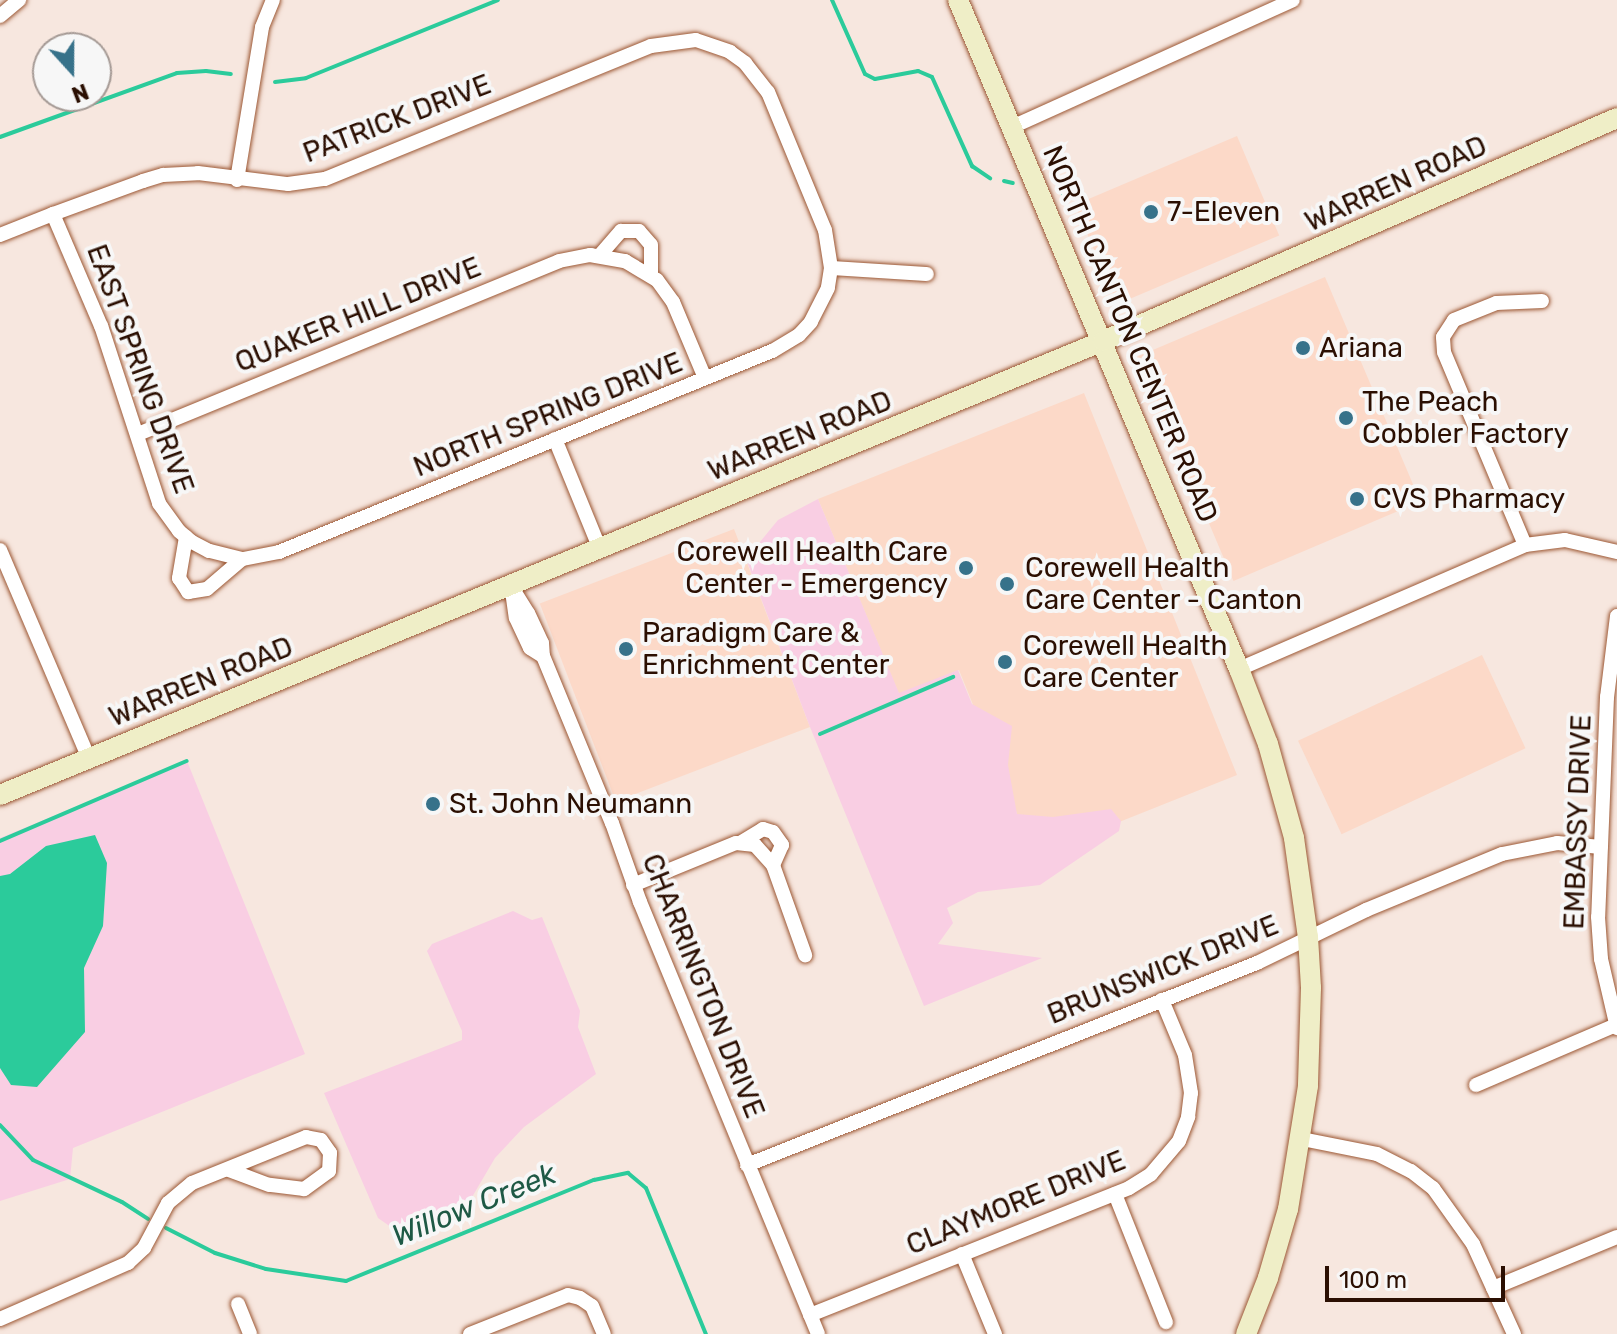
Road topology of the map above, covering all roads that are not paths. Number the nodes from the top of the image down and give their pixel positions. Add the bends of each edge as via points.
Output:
1 (19, 0) edge
2 (273, 0) edge
3 (958, 0) edge
4 (1293, 0) edge
5 (0, 16) edge
6 (1617, 118) edge
7 (1012, 127) junction
8 (237, 180) junction
9 (53, 214) junction
10 (0, 235) edge
11 (600, 255) junction
12 (831, 268) junction
13 (927, 274) dead end
14 (651, 276) junction
15 (1542, 301) dead end
16 (1103, 341) junction
17 (705, 378) junction
18 (138, 434) junction
19 (555, 439) junction
20 (186, 537) junction
21 (1525, 545) junction
22 (600, 549) junction
23 (0, 550) edge
24 (209, 551) joint
25 (1617, 552) edge
26 (242, 559) junction
27 (511, 586) junction
28 (1617, 616) edge
29 (1239, 669) junction
30 (89, 759) junction
31 (0, 795) edge
32 (1601, 847) junction
33 (633, 885) junction
34 (1308, 937) junction
35 (805, 955) dead end
36 (1617, 958) edge
37 (1601, 959) junction
38 (1162, 1000) junction
39 (1616, 1027) edge
40 (1476, 1085) dead end
41 (1302, 1139) junction
42 (747, 1165) junction
43 (229, 1170) junction
44 (1115, 1194) junction
45 (1617, 1237) edge
46 (962, 1254) junction
47 (1493, 1288) junction
48 (238, 1304) dead end
49 (810, 1315) junction
50 (0, 1319) edge
51 (1166, 1322) dead end
52 (250, 1334) edge
53 (470, 1334) edge
54 (604, 1334) edge
55 (818, 1334) edge
56 (995, 1334) edge
57 (1246, 1334) edge
58 (1514, 1334) edge

1 - 5 street
2 - 8 street via 262,27
3 - 7 main road, NORTH CANTON CENTER ROAD
4 - 7 street
6 - 16 main road, WARREN ROAD
7 - 16 main road, NORTH CANTON CENTER ROAD
8 - 9 street, PATRICK DRIVE via 198,173 163,175
8 - 12 street, PATRICK DRIVE via 288,184 325,179 651,46 696,40 745,63 768,92 825,230
9 - 10 street, PATRICK DRIVE
9 - 18 street, EAST SPRING DRIVE via 101,326
11 - 14 street, QUAKER HILL DRIVE
11 - 14 street, QUAKER HILL DRIVE via 621,231 639,231 651,245
11 - 18 street, QUAKER HILL DRIVE via 559,261
12 - 13 street
12 - 17 street, NORTH SPRING DRIVE via 822,305 799,335
14 - 17 street, QUAKER HILL DRIVE via 673,302
15 - 21 street via 1496,303 1454,320 1443,337 1444,352
16 - 22 main road, WARREN ROAD
16 - 29 main road, NORTH CANTON CENTER ROAD
17 - 19 street, NORTH SPRING DRIVE
18 - 20 street, EAST SPRING DRIVE via 159,503
19 - 22 street
19 - 26 street, NORTH SPRING DRIVE via 279,552
20 - 24 street, EAST SPRING DRIVE
20 - 26 street, NORTH SPRING DRIVE via 179,578 188,592 207,589
21 - 25 street via 1565,540
21 - 29 street
22 - 27 main road, WARREN ROAD
23 - 30 street
24 - 26 street, NORTH SPRING DRIVE
27 - 30 main road, WARREN ROAD
27 - 33 street, CHARRINGTON DRIVE via 542,643
28 - 32 street, EMBASSY DRIVE via 1607,697
29 - 34 main road, NORTH CANTON CENTER ROAD via 1287,807
30 - 31 main road, WARREN ROAD
32 - 34 street, BRUNSWICK DRIVE via 1557,843 1513,850
32 - 37 street, EMBASSY DRIVE
33 - 35 street via 740,843 761,849 773,865
33 - 42 street, CHARRINGTON DRIVE
34 - 38 street, BRUNSWICK DRIVE
34 - 41 main road, NORTH CANTON CENTER ROAD via 1311,1043
36 - 37 street
37 - 39 street, EMBASSY DRIVE
38 - 42 street, BRUNSWICK DRIVE
38 - 44 street, CLAYMORE DRIVE via 1190,1070 1188,1117 1163,1163
39 - 40 street
41 - 47 street via 1377,1154 1422,1179 1461,1223
41 - 57 main road, NORTH CANTON CENTER ROAD via 1280,1239
42 - 49 street, CHARRINGTON DRIVE
43 - 43 street via 306,1137 321,1140 330,1153 329,1171 304,1189 269,1185
43 - 50 street via 202,1178 174,1196 144,1248 128,1263
44 - 46 street, CLAYMORE DRIVE
44 - 51 street
45 - 47 street
46 - 49 street, CLAYMORE DRIVE
46 - 56 street
47 - 58 street
48 - 52 street
49 - 55 street, CHARRINGTON DRIVE
53 - 54 street via 558,1297 580,1298 592,1306

